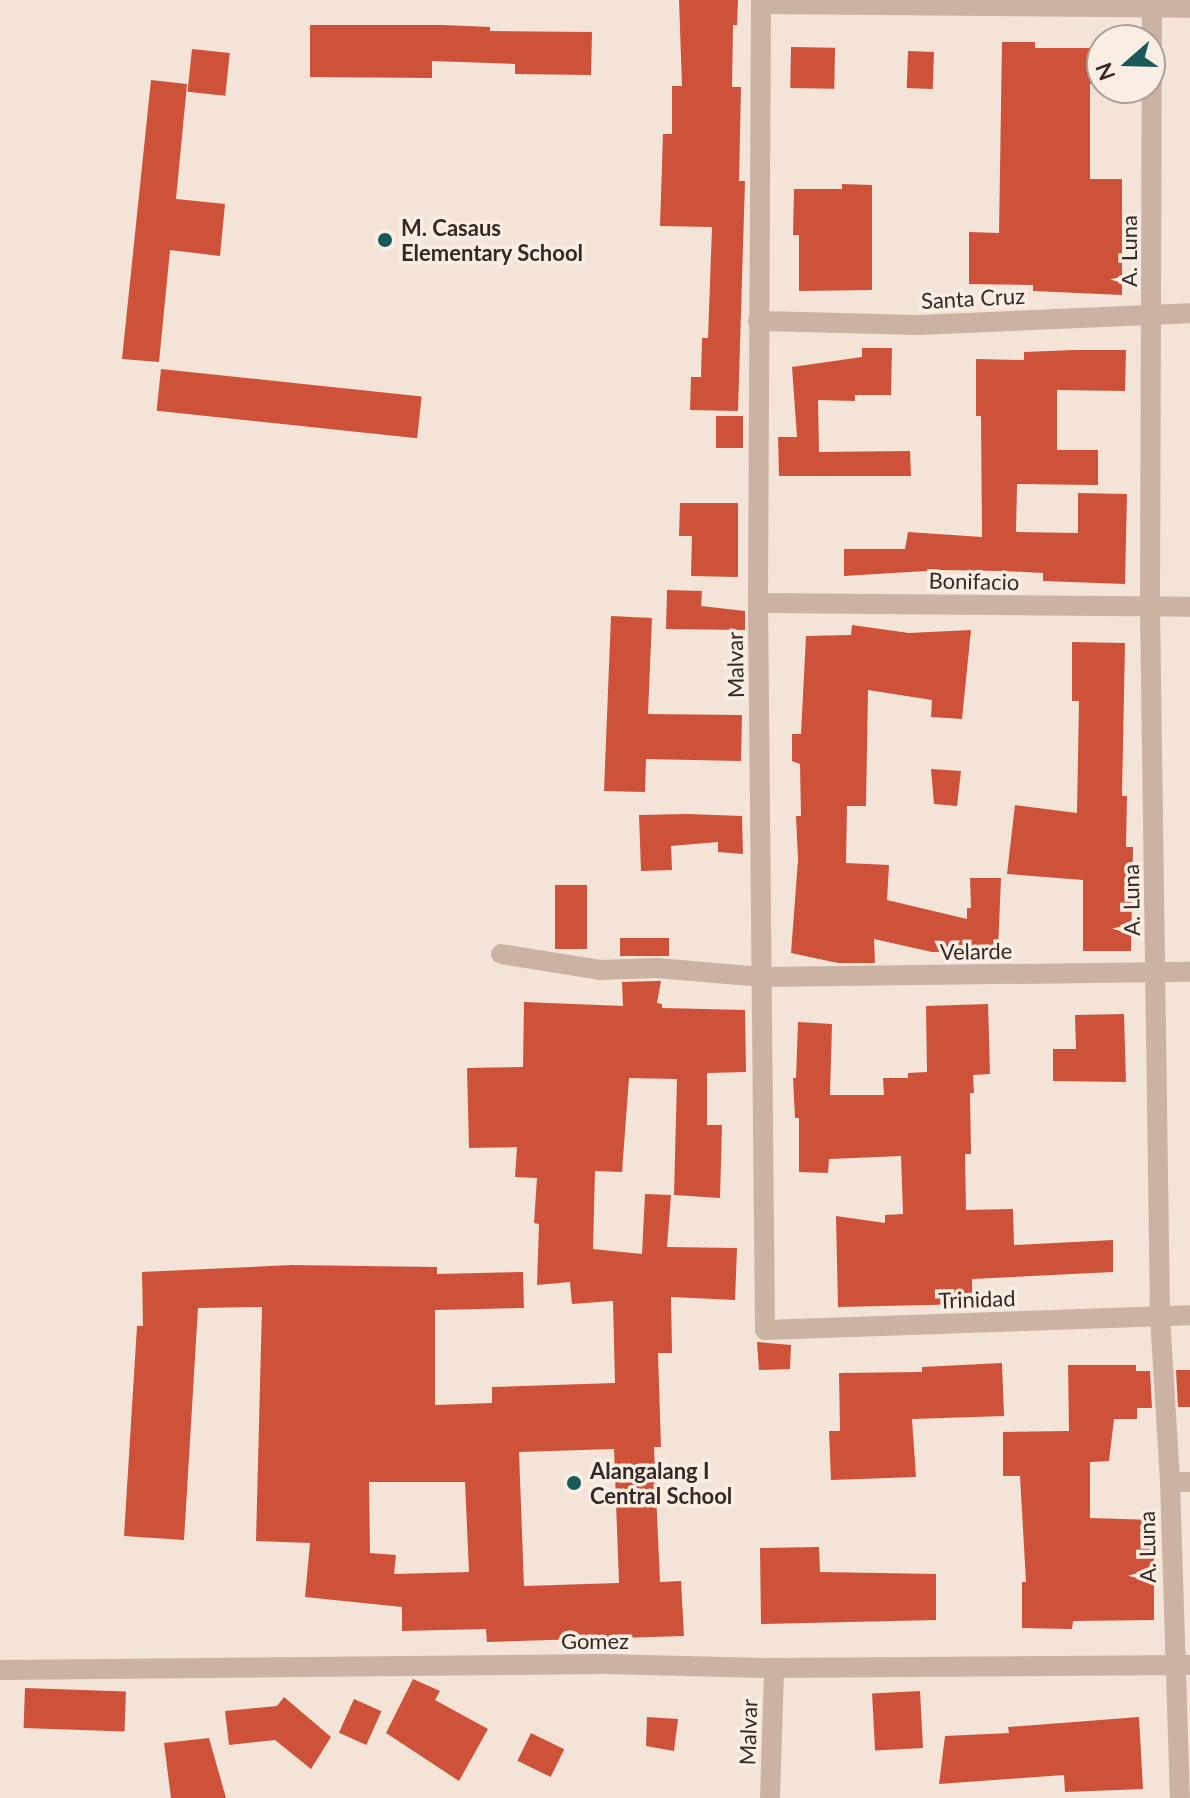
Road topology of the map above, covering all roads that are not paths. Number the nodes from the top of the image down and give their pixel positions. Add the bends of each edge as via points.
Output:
1 (762, 2) edge
2 (1152, 4) edge
3 (1190, 8) edge
4 (1153, 312) junction
5 (1190, 313) edge
6 (758, 321) junction
7 (758, 603) junction
8 (1190, 607) edge
9 (1150, 608) junction
10 (501, 954) dead end
11 (1190, 972) edge
12 (1156, 973) junction
13 (762, 977) junction
14 (1190, 1315) edge
15 (1160, 1317) junction
16 (765, 1330) joint
17 (1180, 1482) edge
18 (1182, 1665) edge
19 (774, 1668) junction
20 (0, 1670) edge
21 (770, 1798) edge
22 (1180, 1798) edge

1 - 2 street
1 - 6 street, Malvar
2 - 3 street
2 - 4 street, A. Luna
4 - 5 street, Santa Cruz
4 - 6 street, Santa Cruz via 919,325
4 - 9 street, A. Luna
6 - 7 street, Malvar
7 - 9 street, Bonifacio
7 - 13 street, Malvar
8 - 9 street, Bonifacio
9 - 12 street, A. Luna
10 - 13 street, Velarde via 600,970 657,968
11 - 12 street, Velarde
12 - 13 street, Velarde
12 - 15 street, A. Luna
13 - 16 street, Malvar
14 - 15 street, Trinidad
15 - 16 street, Trinidad
15 - 17 street, A. Luna
17 - 18 street, A. Luna
18 - 19 street, Gomez
18 - 22 street, A. Luna
19 - 20 street, Gomez via 589,1664
19 - 21 street, Malvar

